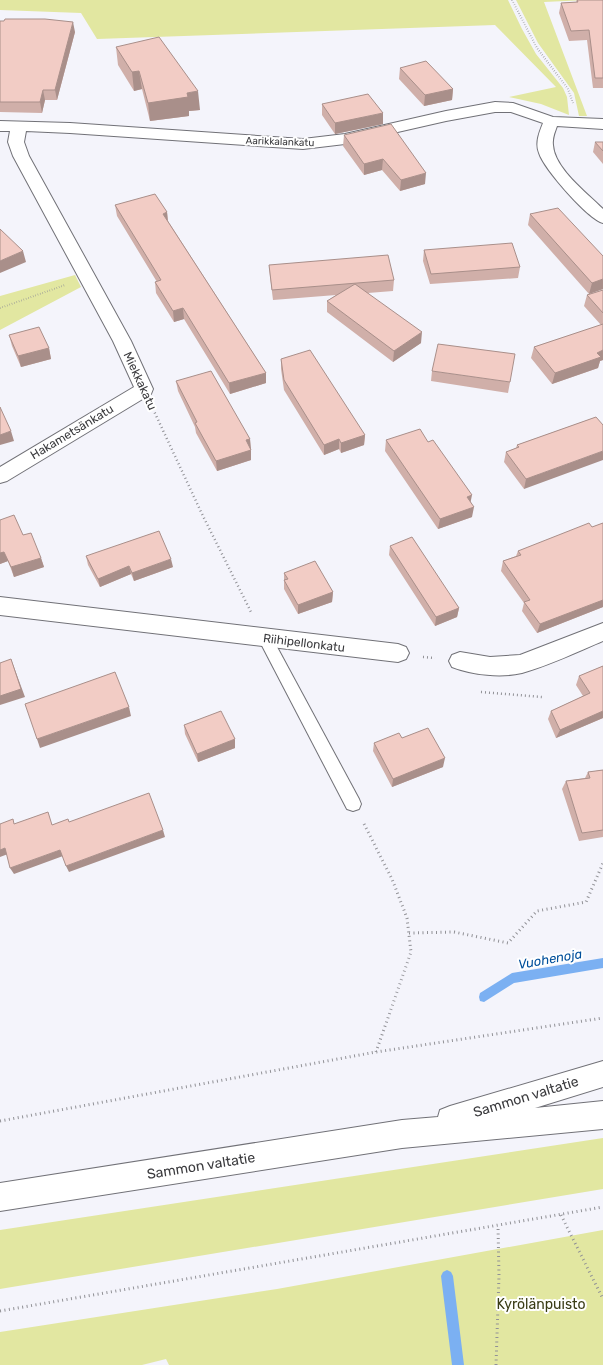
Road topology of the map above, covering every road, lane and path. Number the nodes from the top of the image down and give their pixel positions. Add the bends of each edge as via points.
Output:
1 (512, 0) edge
2 (551, 121) junction
3 (576, 123) junction
4 (603, 124) edge
5 (0, 126) edge
6 (19, 126) junction
7 (603, 218) edge
8 (87, 279) junction
9 (0, 308) edge
10 (144, 389) junction
11 (0, 476) edge
12 (0, 606) edge
13 (603, 632) edge
14 (264, 638) junction
15 (398, 653) joint
16 (460, 661) joint
17 (481, 692) dead end
18 (542, 697) dead end
19 (353, 804) joint
20 (603, 863) edge
21 (409, 933) junction
22 (603, 1018) edge
23 (376, 1052) junction
24 (603, 1074) edge
25 (603, 1115) edge
26 (0, 1121) edge
27 (402, 1134) junction
28 (0, 1197) edge
29 (603, 1207) edge
30 (561, 1215) junction
31 (498, 1226) junction
32 (603, 1299) edge
33 (0, 1311) edge
34 (496, 1365) edge

1 - 3 path via 537,48 568,89 572,97
2 - 3 street, Aarikkalankatu
2 - 6 street, Aarikkalankatu via 513,108 495,107 345,139 304,144
2 - 7 street via 545,147 550,160 559,174
3 - 4 street, Aarikkalankatu
5 - 6 street, Aarikkalankatu
6 - 8 street, Miekkakatu via 16,142 21,156
8 - 9 path
8 - 10 street, Miekkakatu via 122,341
10 - 11 street, Hakametsänkatu
10 - 14 path, Miekkakatu via 202,514
12 - 14 street, Riihipellonkatu
13 - 16 street via 521,664 490,666
14 - 15 street, Riihipellonkatu
14 - 19 lane
15 - 16 path
17 - 18 path
19 - 21 path via 392,879 407,918
20 - 21 path via 586,902 537,911 508,943 454,932
21 - 23 path via 412,952
22 - 23 path
23 - 26 path
24 - 27 street, Sammon valtatie
25 - 27 street, Sammon valtatie
27 - 28 street, Sammon valtatie
29 - 30 path
30 - 31 path
30 - 32 path
31 - 33 path
31 - 34 path

